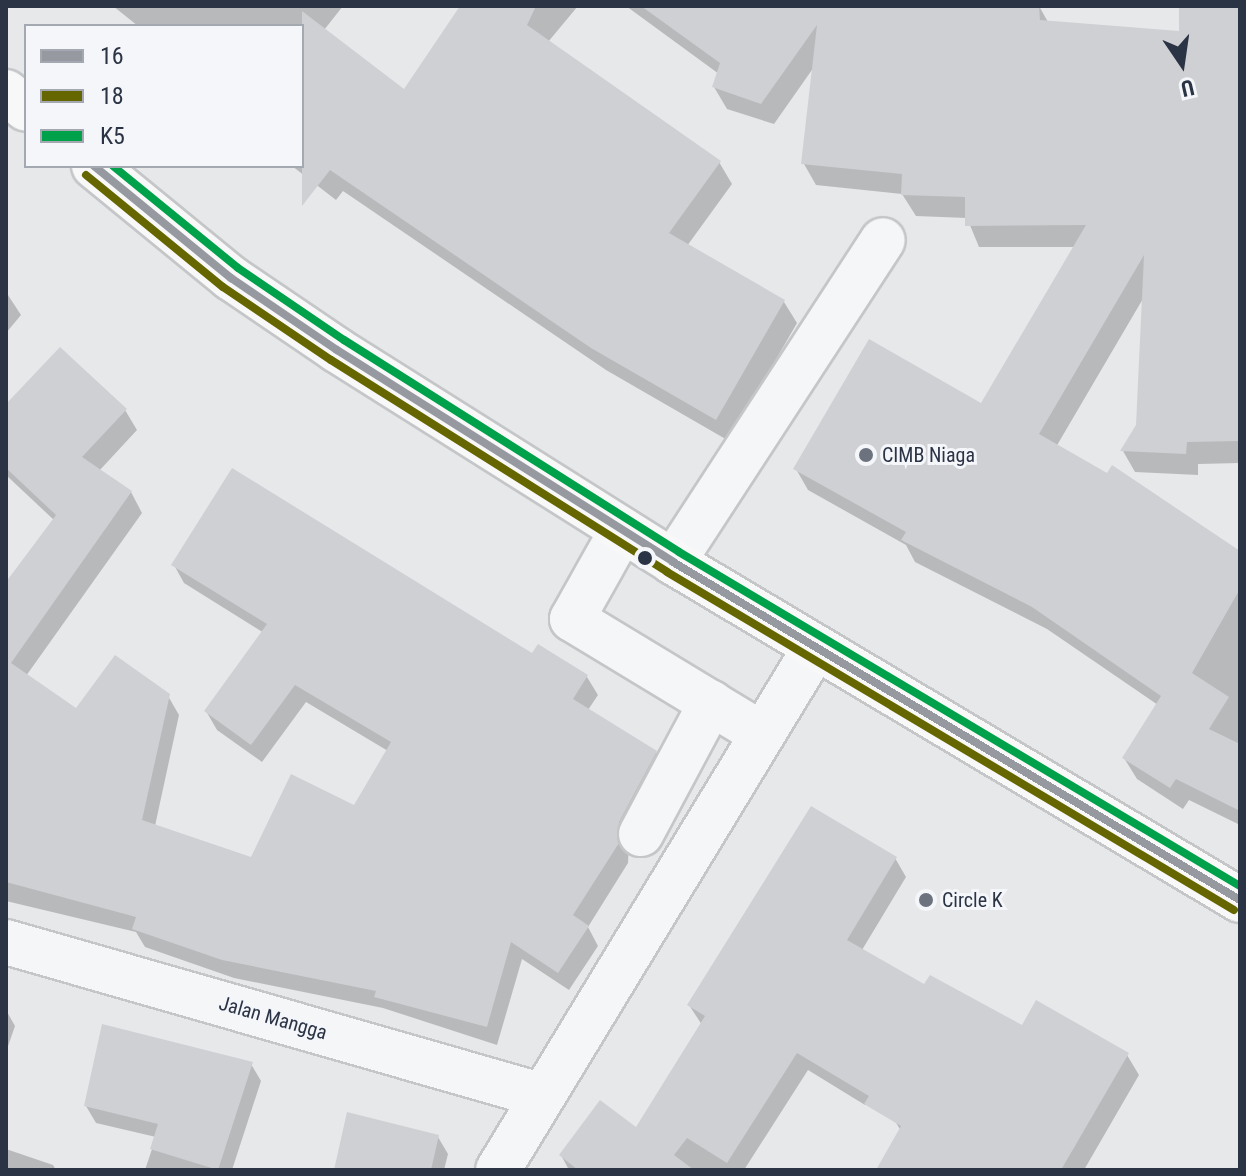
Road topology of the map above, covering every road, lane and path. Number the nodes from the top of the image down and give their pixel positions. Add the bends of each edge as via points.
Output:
1 (6, 92) edge
2 (24, 107) edge
3 (96, 168) edge
4 (883, 240) dead end
5 (622, 530) junction
6 (673, 562) junction
7 (815, 648) junction
8 (711, 703) junction
9 (762, 734) junction
10 (641, 834) dead end
11 (1240, 900) edge
12 (6, 942) edge
13 (540, 1095) junction
14 (498, 1170) edge

1 - 2 main road
3 - 5 main road via 231,278
4 - 6 street
5 - 6 main road
5 - 8 street via 572,619
6 - 7 main road
7 - 9 street
7 - 11 main road
8 - 9 street
8 - 10 street
9 - 13 street
12 - 13 street, Jalan Mangga
13 - 14 street

